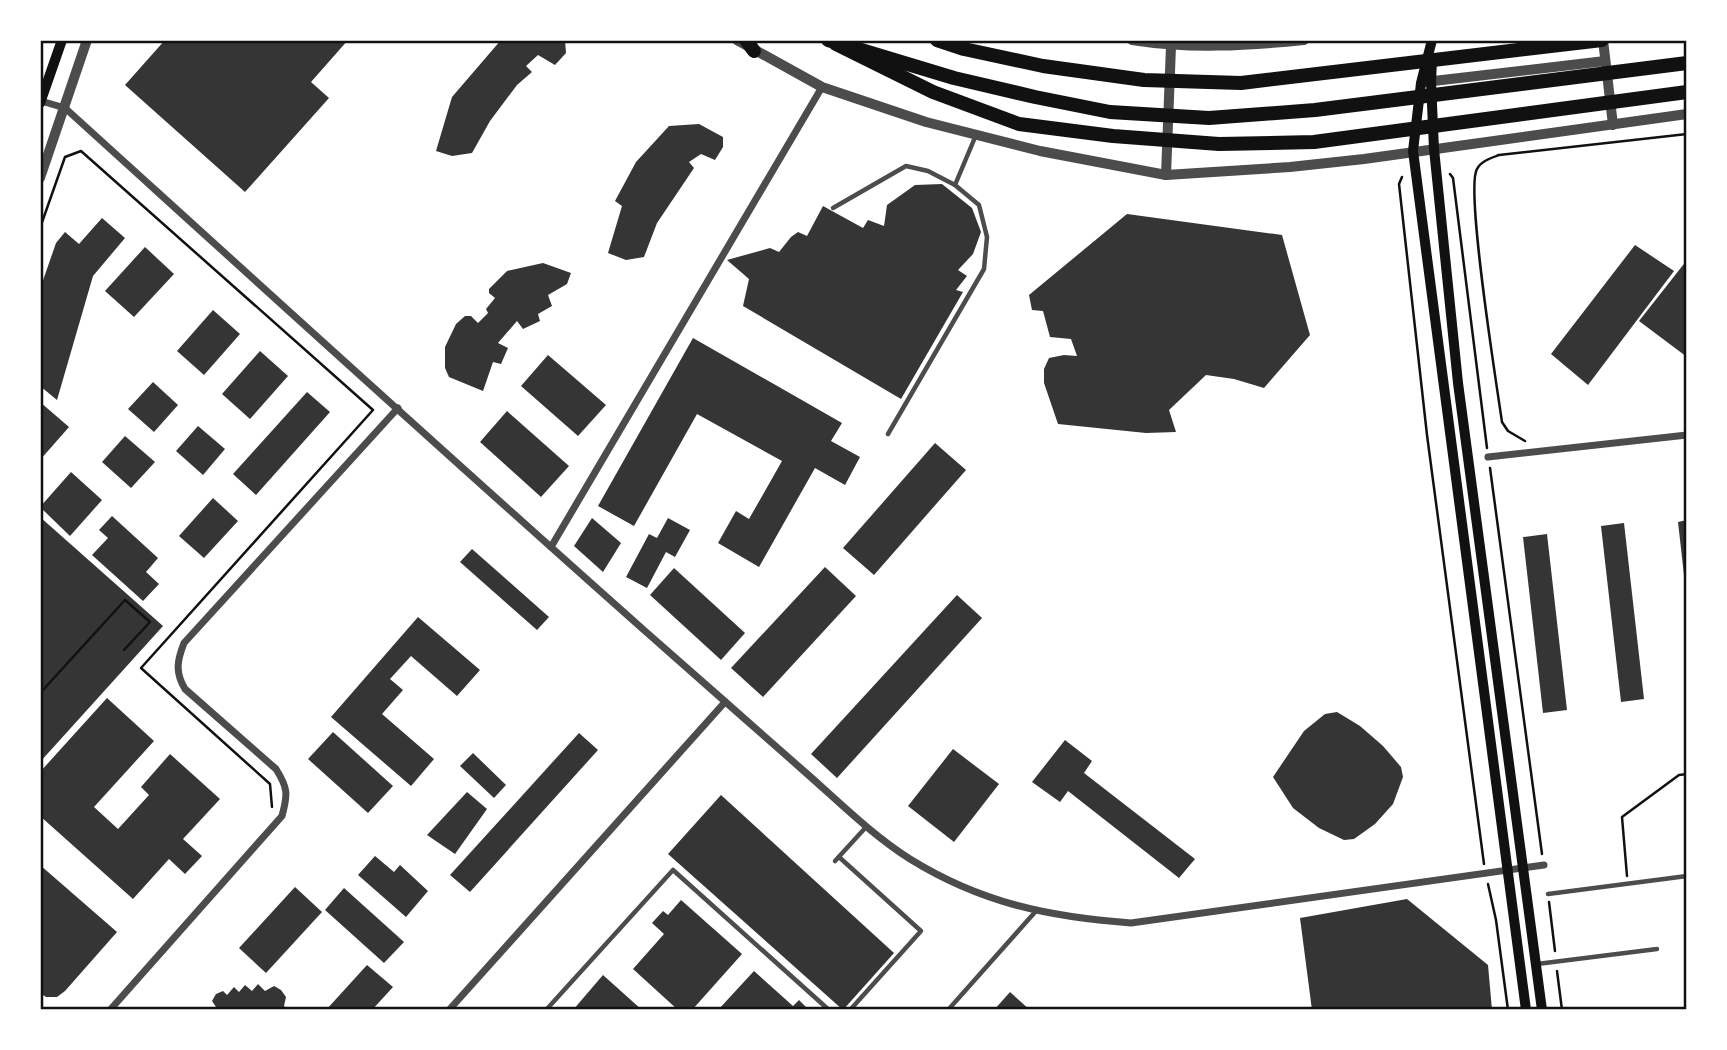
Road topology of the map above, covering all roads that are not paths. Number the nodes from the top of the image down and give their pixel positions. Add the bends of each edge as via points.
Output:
1 (62, 40) edge
2 (87, 40) edge
3 (737, 40) edge
4 (937, 40) edge
5 (1132, 40) edge
6 (1304, 40) edge
7 (1433, 40) edge
8 (1602, 40) edge
9 (832, 42) edge
10 (750, 46) edge
11 (1171, 46) junction
12 (1605, 61) junction
13 (1687, 63) edge
14 (1426, 82) junction
15 (822, 87) junction
16 (1687, 92) edge
17 (41, 102) edge
18 (65, 108) junction
19 (1687, 114) edge
20 (1613, 125) junction
21 (976, 135) junction
22 (1434, 149) junction
23 (1413, 151) junction
24 (1166, 175) junction
25 (40, 177) edge
26 (955, 185) junction
27 (833, 208) dead end
28 (398, 408) junction
29 (888, 434) dead end
30 (1687, 435) edge
31 (1488, 457) road end
32 (551, 547) junction
33 (725, 702) junction
34 (867, 826) junction
35 (1544, 865) road end
36 (1524, 867) junction
37 (1508, 870) junction
38 (1687, 876) edge
39 (1548, 894) road end
40 (1036, 911) junction
41 (1657, 949) dead end
42 (1536, 964) junction
43 (110, 1010) edge
44 (449, 1010) edge
45 (546, 1010) edge
46 (829, 1010) edge
47 (850, 1010) edge
48 (948, 1010) edge
49 (1526, 1010) edge
50 (1542, 1010) edge

1 - 17 main road
2 - 18 street
3 - 10 street
4 - 8 highway via 1043,66 1144,80 1241,83
5 - 11 street
6 - 11 street
7 - 14 main road
8 - 12 street
9 - 13 highway via 1035,97 1110,112 1209,118 1315,110
9 - 16 highway via 933,92 1019,124 1219,144 1314,142
10 - 15 street
11 - 24 street
12 - 14 street
12 - 20 street
14 - 22 main road
14 - 23 main road
15 - 21 street
15 - 32 street
17 - 18 street
18 - 25 street
18 - 28 street
19 - 20 street
20 - 22 street
21 - 24 street
21 - 26 lane
22 - 23 street
22 - 36 main road via 1458,383
23 - 24 street via 1290,167
23 - 37 main road
26 - 27 lane via 905,166
26 - 29 lane via 979,205 986,237 984,270
28 - 32 street
28 - 43 street via 184,643 177,660 178,677 185,689 276,769 287,799 282,816
30 - 31 street
32 - 33 street
33 - 34 street
33 - 44 street
34 - 40 street via 935,873
34 - 47 lane via 837,859 921,931
35 - 36 street
36 - 37 street
36 - 42 main road
37 - 40 street via 1131,922
37 - 49 main road
38 - 39 lane
40 - 48 lane
41 - 42 lane
42 - 50 main road
45 - 46 lane via 673,870

